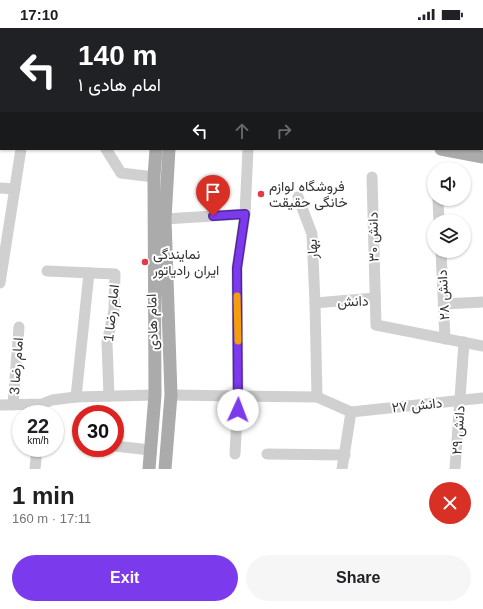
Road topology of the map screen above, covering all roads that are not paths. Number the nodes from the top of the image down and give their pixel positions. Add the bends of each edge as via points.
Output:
1 (21, 150) edge
2 (107, 150) edge
3 (156, 150) edge
4 (169, 150) edge
5 (248, 150) edge
6 (446, 150) edge
7 (483, 157) edge
8 (372, 177) dead end
9 (154, 178) junction
10 (0, 188) edge
11 (15, 189) junction
12 (298, 197) dead end
13 (245, 214) junction
14 (165, 219) junction
15 (441, 258) edge
16 (46, 271) dead end
17 (88, 273) junction
18 (0, 282) edge
19 (375, 298) junction
20 (483, 302) edge
21 (314, 303) junction
22 (444, 304) junction
23 (19, 327) dead end
24 (445, 339) junction
25 (464, 342) junction
26 (483, 346) edge
27 (155, 395) junction
28 (109, 396) junction
29 (171, 396) junction
30 (238, 396) junction
31 (76, 397) junction
32 (317, 397) junction
33 (483, 398) edge
34 (460, 401) junction
35 (0, 405) edge
36 (12, 405) edge
37 (13, 405) edge
38 (46, 405) edge
39 (352, 412) junction
40 (124, 447) edge
41 (150, 450) junction
42 (236, 454) dead end
43 (267, 454) dead end
44 (345, 455) junction
45 (36, 457) edge
46 (35, 469) edge
47 (149, 469) edge
48 (164, 469) edge
49 (342, 469) edge
50 (455, 469) edge

1 - 11 street
2 - 9 street via 121,173
3 - 9 main road, امام هادی
4 - 14 main road, امام هادی
5 - 13 street
6 - 7 main road
8 - 19 street, دانش ۳۰
9 - 27 main road, امام هادی
10 - 11 street
11 - 18 street
12 - 21 street, بهار via 312,234
13 - 14 street
13 - 30 street via 237,268
14 - 29 main road, امام هادی
15 - 22 street, دانش ۲۸
16 - 17 street, امام رضا 1
17 - 28 street, امام رضا 1 via 115,274 114,310 107,343
17 - 31 street
19 - 21 street, دانش
19 - 24 street, دانش via 376,325
20 - 22 street
21 - 32 street
22 - 24 street, دانش ۲۸
23 - 37 street, امام رضا 3
24 - 25 street, دانش
25 - 26 street, دانش
25 - 34 street, دانش ٢٩
27 - 28 street
27 - 29 main road
27 - 41 main road, امام هادی
28 - 31 street
29 - 30 street
29 - 48 main road, امام هادی
30 - 32 street
30 - 42 street
31 - 38 street via 52,400
32 - 39 street
33 - 34 street, دانش ۲۷
34 - 39 street, دانش ۲۷
34 - 50 street, دانش ٢٩
35 - 36 street
39 - 44 street
40 - 41 street
41 - 47 main road, امام هادی
43 - 44 street
44 - 49 street
45 - 46 street

